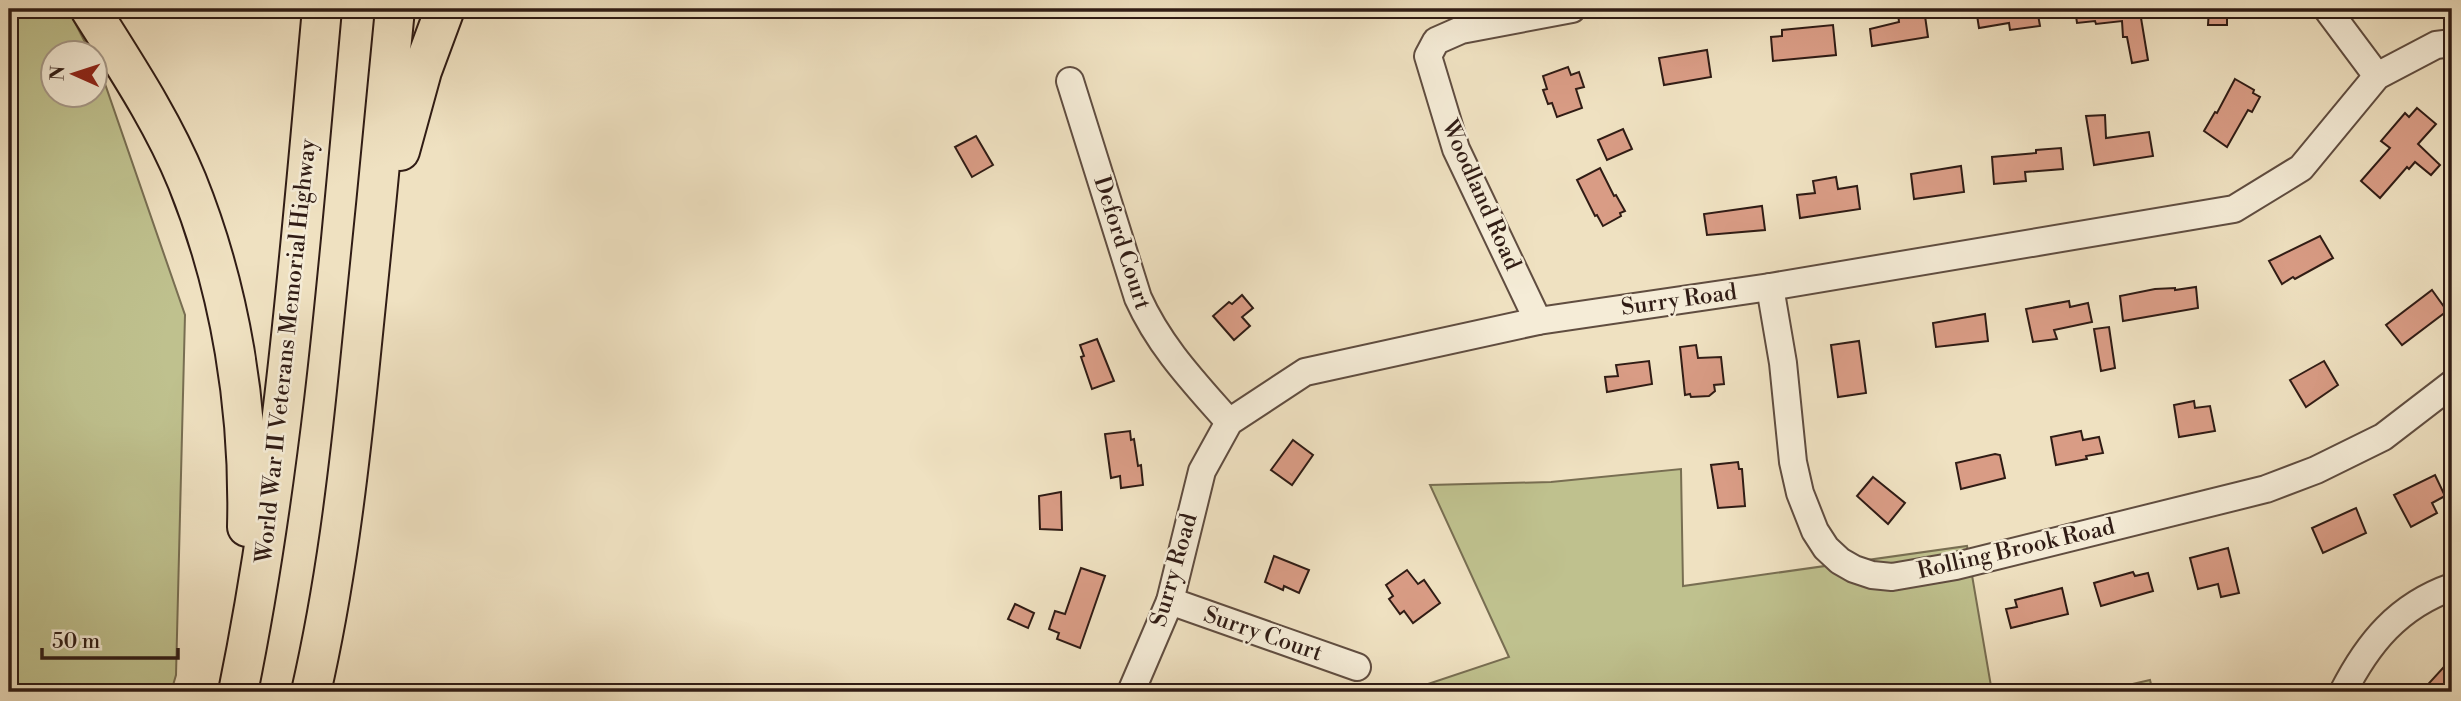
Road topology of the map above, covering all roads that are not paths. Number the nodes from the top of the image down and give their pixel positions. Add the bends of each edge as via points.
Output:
1 (90, 9) edge
2 (322, 9) edge
3 (395, 9) edge
4 (445, 9) edge
5 (1572, 9) edge
6 (2327, 9) edge
7 (2452, 43) edge
8 (2377, 76) junction
9 (1070, 81) dead end
10 (372, 251) junction
11 (1770, 287) junction
12 (1538, 321) junction
13 (2452, 384) edge
14 (1229, 422) junction
15 (2452, 587) edge
16 (1170, 601) junction
17 (256, 604) junction
18 (1357, 667) dead end
19 (238, 692) edge
20 (311, 692) edge
21 (1131, 692) edge
22 (2343, 692) edge

1 - 17 highway via 176,157 222,291 245,426 246,568
2 - 17 highway, World War II Veterans Memorial Highway via 290,348
3 - 10 highway
4 - 10 highway via 422,71
5 - 12 street, Woodland Road via 1461,30 1436,41 1428,56 1455,149
6 - 8 street
7 - 8 street via 2437,45
8 - 11 street, Surry Road via 2301,168 2234,209
9 - 14 street, Deford Court via 1150,324
10 - 20 highway via 345,502
11 - 12 street, Surry Road
11 - 13 street, Rolling Brook Road via 1800,493 1826,548 1840,561 1872,575 1956,566 2266,489 2383,437
12 - 14 street, Surry Road via 1305,372
14 - 16 street, Surry Road via 1202,471
15 - 22 street via 2419,603 2380,634
16 - 18 street, Surry Court
16 - 21 street, Surry Road
17 - 19 highway, World War II Veterans Memorial Highway

